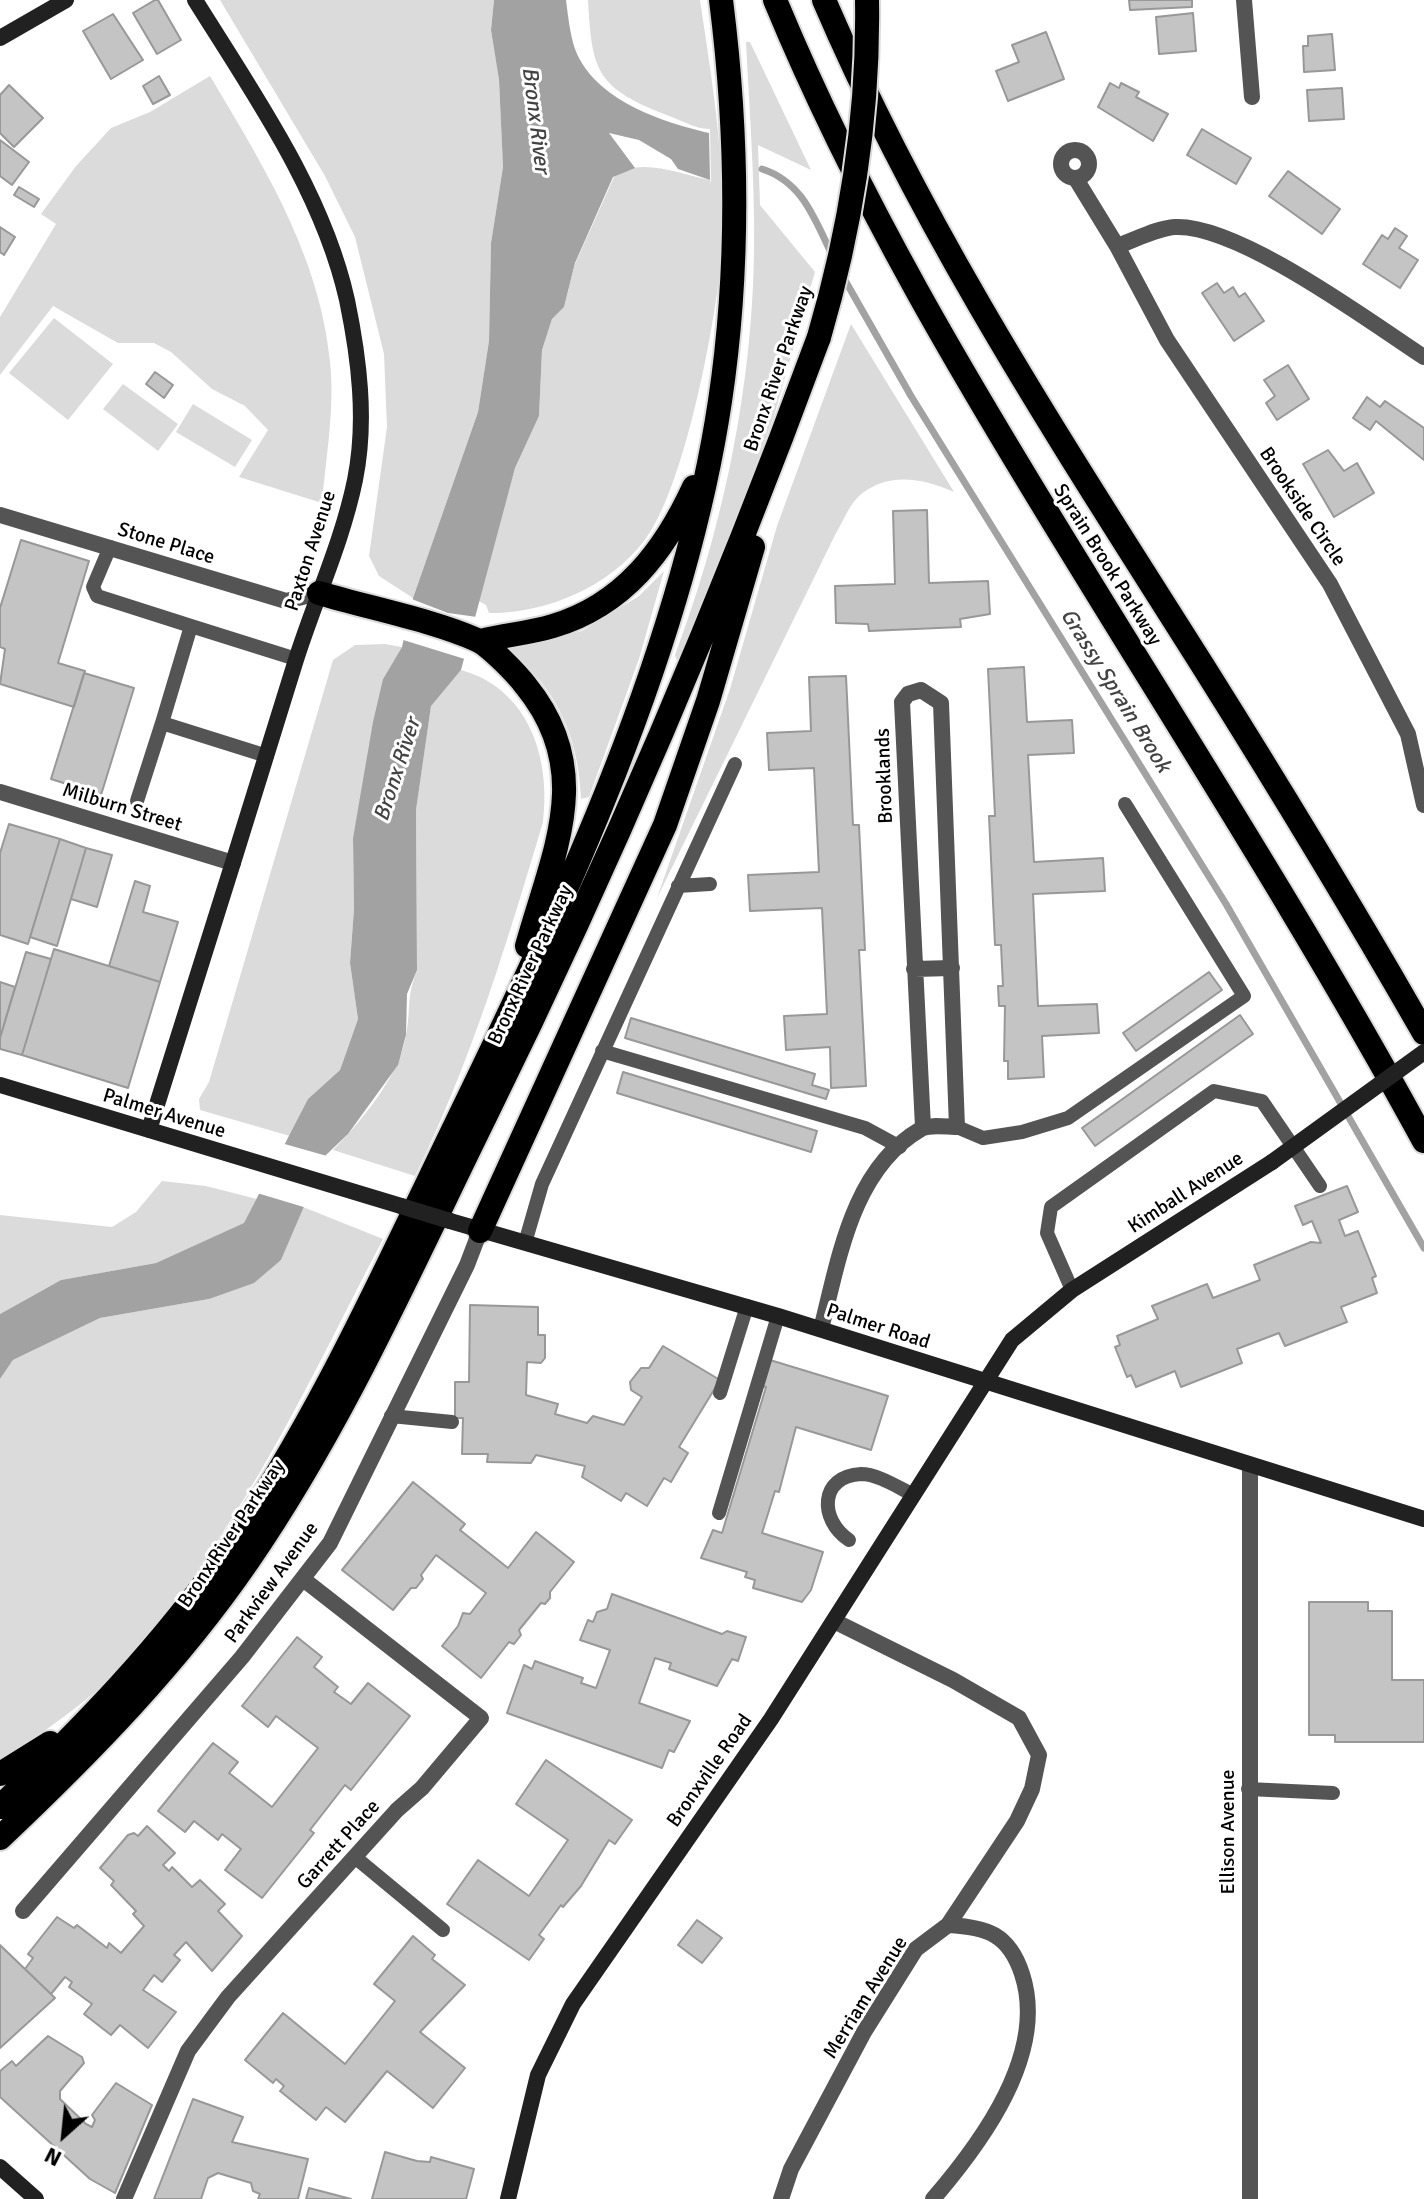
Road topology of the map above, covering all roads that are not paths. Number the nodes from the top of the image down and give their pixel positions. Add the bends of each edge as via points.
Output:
1 (66, 0) edge
2 (195, 0) edge
3 (721, 0) edge
4 (775, 0) edge
5 (824, 0) edge
6 (867, 0) edge
7 (1244, 0) edge
8 (0, 38) edge
9 (1252, 97) dead end
10 (1076, 179) dead end
11 (1117, 246) junction
12 (1424, 357) edge
13 (781, 441) junction
14 (712, 448) junction
15 (0, 515) edge
16 (110, 547) junction
17 (319, 593) junction
18 (191, 626) junction
19 (481, 641) junction
20 (296, 659) junction
21 (162, 723) junction
22 (267, 756) junction
23 (735, 764) dead end
24 (0, 792) edge
25 (137, 801) dead end
26 (1125, 804) dead end
27 (1424, 805) edge
28 (233, 863) junction
29 (710, 884) dead end
30 (678, 886) junction
31 (952, 968) junction
32 (914, 969) junction
33 (507, 1017) junction
34 (1424, 1033) edge
35 (602, 1051) junction
36 (1424, 1052) edge
37 (0, 1085) edge
38 (923, 1127) junction
39 (957, 1127) junction
40 (149, 1130) junction
41 (1424, 1141) edge
42 (900, 1147) junction
43 (317, 1181) joint
44 (1320, 1186) dead end
45 (480, 1231) junction
46 (525, 1243) junction
47 (1072, 1290) junction
48 (747, 1306) junction
49 (778, 1316) junction
50 (821, 1329) junction
51 (986, 1383) junction
52 (720, 1393) dead end
53 (391, 1416) junction
54 (452, 1422) dead end
55 (1250, 1466) junction
56 (914, 1495) junction
57 (719, 1513) dead end
58 (1424, 1519) edge
59 (849, 1540) dead end
60 (303, 1579) junction
61 (834, 1621) junction
62 (86, 1721) junction
63 (0, 1774) edge
64 (1248, 1789) junction
65 (1333, 1793) dead end
66 (0, 1807) edge
67 (0, 1838) edge
68 (356, 1858) junction
69 (23, 1911) dead end
70 (948, 1925) junction
71 (443, 1930) dead end
72 (0, 2167) edge
73 (36, 2199) edge
74 (124, 2199) edge
75 (508, 2199) edge
76 (781, 2199) edge
77 (933, 2199) edge
78 (1250, 2199) edge

1 - 8 street
2 - 17 street, Paxton Avenue via 307,192 346,298 361,422 355,478
3 - 14 highway, Bronx River Parkway via 734,138 735,230 726,361
4 - 41 highway, Sprain Brook Parkway via 863,196 925,309 1286,902
5 - 34 highway, Sprain Brook Parkway via 890,145 973,296
6 - 13 highway, Bronx River Parkway, bridge via 858,159 833,289
7 - 9 street
10 - 11 street, Brookside Circle
11 - 12 street via 1174,227 1211,231 1293,272
11 - 27 street, Brookside Circle via 1167,340 1330,584 1408,734
13 - 45 highway via 740,598 665,825
13 - 67 highway, Bronx River Parkway via 684,683 573,935 335,1416 272,1525 194,1633 106,1732
14 - 19 highway via 672,531 633,580 596,606 555,625
14 - 33 highway, Bronx River Parkway via 694,533 657,652 585,843
15 - 16 street, Stone Place
16 - 17 street, Stone Place via 286,601
16 - 18 lane via 93,587 97,596
17 - 19 highway
17 - 20 street, Paxton Avenue
18 - 20 lane
18 - 21 lane
19 - 33 highway via 542,706 559,744 566,785 558,841
20 - 22 street, Paxton Avenue
21 - 22 lane
21 - 25 lane
22 - 28 street, Paxton Avenue
23 - 30 lane
24 - 28 street, Milburn Street
26 - 39 lane via 1244,996 1068,1118 983,1138
28 - 40 street, Paxton Avenue
29 - 30 lane
30 - 35 lane
31 - 32 street
31 - 32 street, Brooklands via 941,703 921,690 902,702
31 - 39 street, Brooklands
32 - 38 street, Brooklands
33 - 62 highway, Bronx River Parkway via 344,1351 272,1482 202,1587
35 - 42 lane via 865,1128
35 - 46 lane via 542,1184
36 - 47 street, Kimball Avenue, bridge via 1272,1162
37 - 40 street, Palmer Avenue
38 - 39 street
38 - 42 street
40 - 43 street, Palmer Avenue
42 - 50 street via 863,1193 844,1238
43 - 45 street, Palmer Road, bridge
44 - 47 lane via 1262,1101 1214,1091 1051,1207 1047,1233
45 - 46 street, Palmer Road
45 - 53 street, Parkview Avenue
46 - 48 street, Palmer Road
47 - 51 street, Kimball Avenue via 1012,1340
48 - 49 street, Palmer Road
48 - 52 lane
49 - 50 street, Palmer Road
49 - 57 lane
50 - 51 street, Palmer Road
51 - 55 street, Palmer Road
51 - 56 street, Bronxville Road
53 - 54 lane
53 - 60 street, Parkview Avenue via 330,1543
55 - 58 street, Palmer Road
55 - 64 street, Ellison Avenue
56 - 59 lane via 862,1474 845,1479 833,1488 826,1506 832,1527
56 - 61 street, Bronxville Road
60 - 68 street, Garrett Place via 481,1718
60 - 69 street, Parkview Avenue
61 - 70 street, Merriam Avenue via 1019,1718 1039,1755 1032,1789 1017,1821
61 - 75 street, Bronxville Road via 567,2014 538,2075
62 - 63 highway
62 - 66 highway, Bronx River Parkway
64 - 65 lane
64 - 78 street, Ellison Avenue
68 - 71 lane
68 - 74 street, Garrett Place via 228,1997 188,2051
70 - 76 street, Merriam Avenue via 916,1949 864,2032 791,2169
70 - 77 street via 978,1926 1016,1953 1026,1984 1029,2024 1016,2069 992,2118
72 - 73 street

